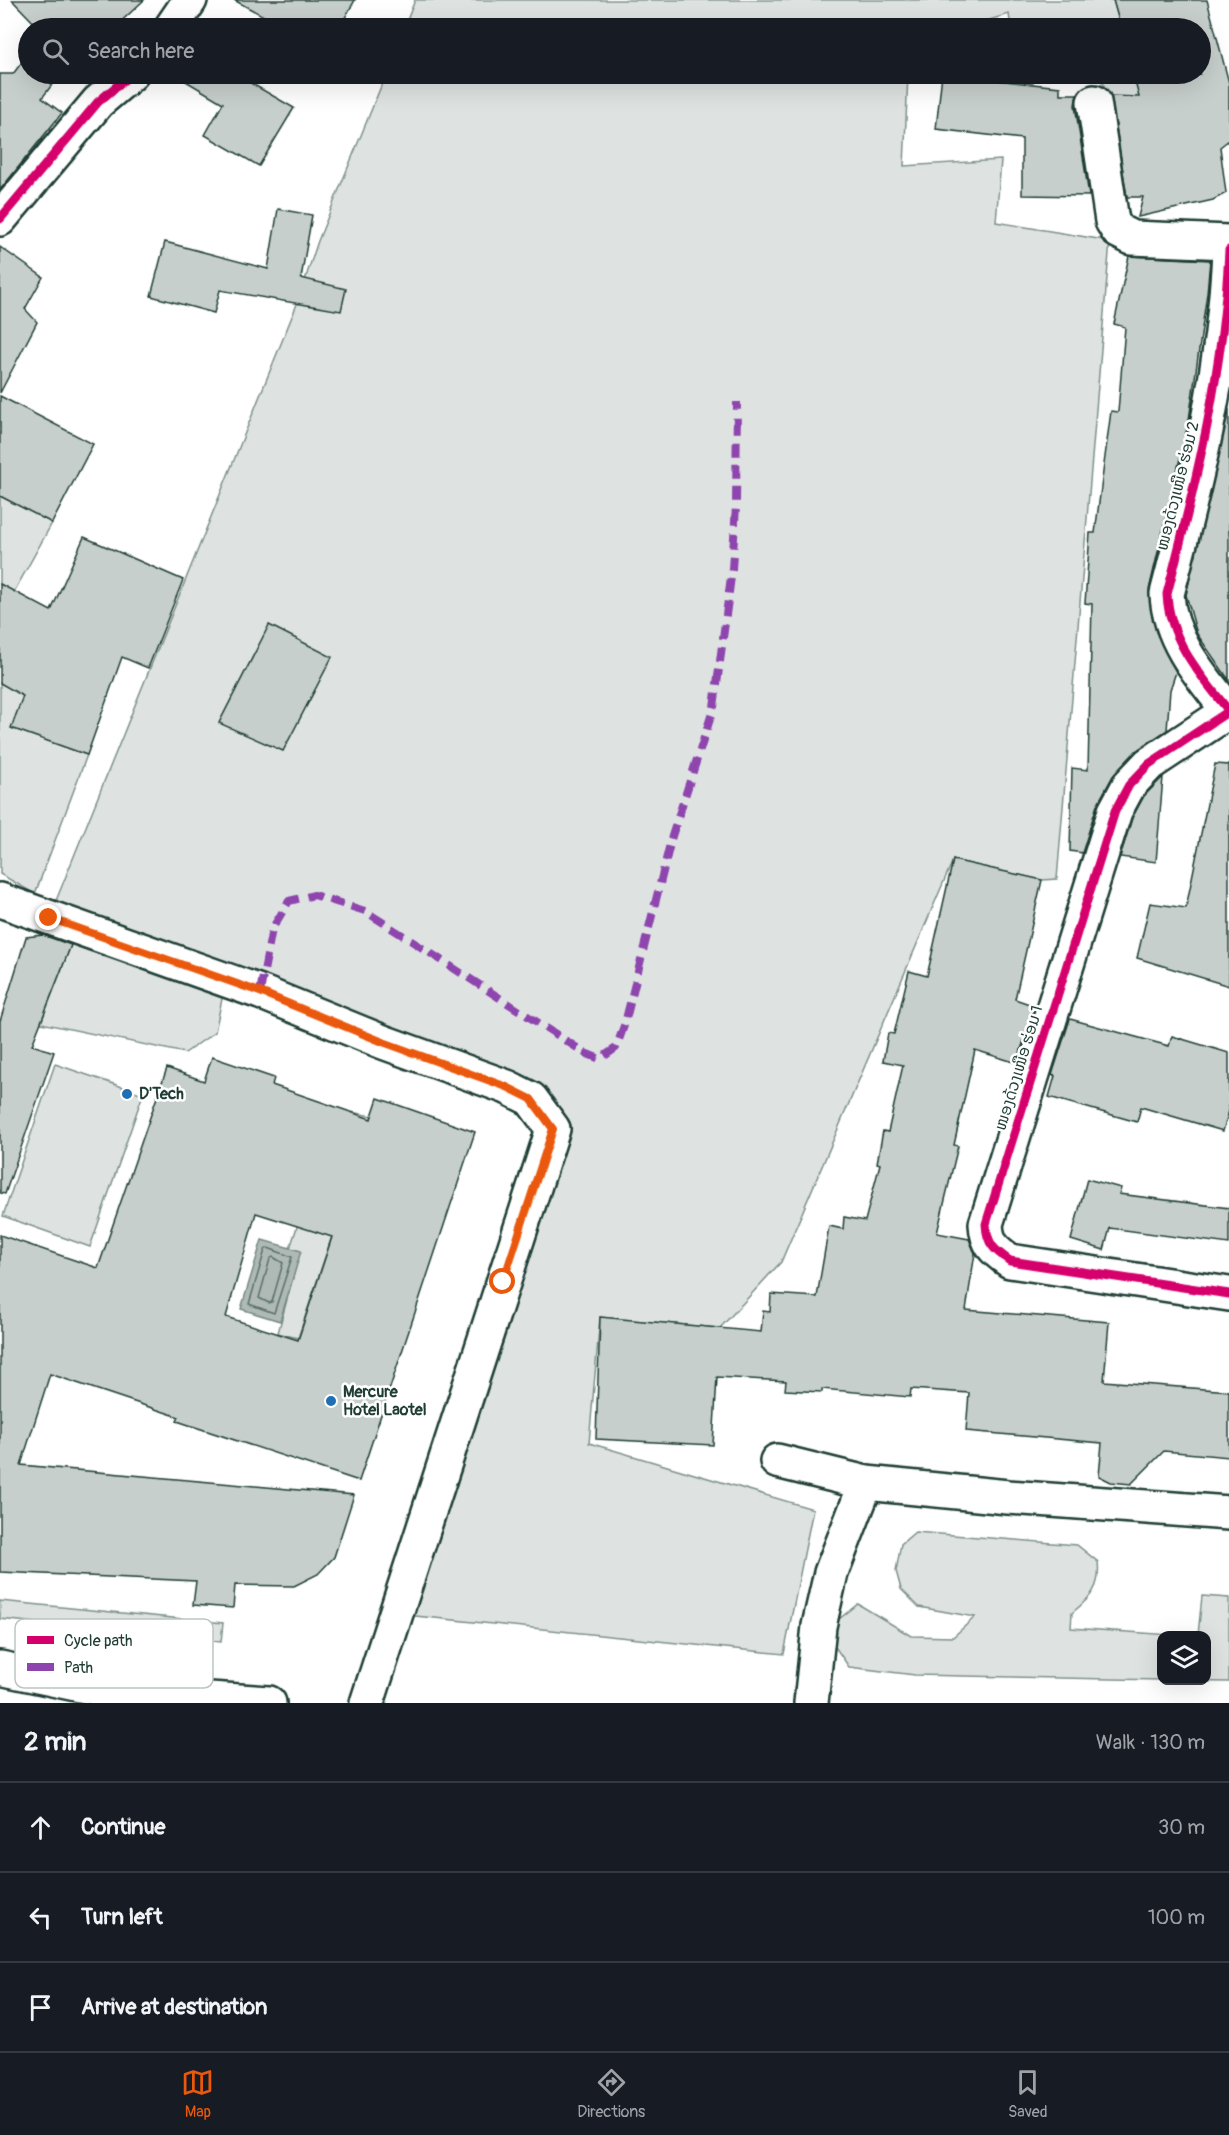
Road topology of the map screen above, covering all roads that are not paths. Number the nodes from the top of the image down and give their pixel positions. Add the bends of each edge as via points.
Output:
1 (190, 0) edge
2 (178, 18) edge
3 (119, 84) edge
4 (1094, 102) dead end
5 (0, 219) edge
6 (1229, 243) edge
7 (1229, 250) edge
8 (1229, 711) edge
9 (1, 903) edge
10 (1229, 1294) edge
11 (777, 1461) dead end
12 (866, 1483) junction
13 (1229, 1513) edge
14 (0, 1668) edge
15 (15, 1672) edge
16 (79, 1688) edge
17 (118, 1698) edge
18 (269, 1703) edge
19 (367, 1703) edge
20 (811, 1703) edge

1 - 2 main road
3 - 5 main road via 98,102
4 - 6 main road via 1112,221 1118,231 1132,238
7 - 8 main road, ໜອງດ້ວງເໜືອ ຮ່ອມ 2 via 1227,304 1213,408 1167,594 1176,637
8 - 10 main road, ໜອງດ້ວງເໜືອ ຮ່ອມ 1 via 1149,764 1129,784 1115,811 986,1224 993,1249 1010,1260
9 - 19 main road via 260,992 507,1087 531,1099 553,1129
11 - 12 main road
12 - 13 main road
12 - 20 main road via 831,1573 819,1626
14 - 15 main road
16 - 17 main road
17 - 18 main road

